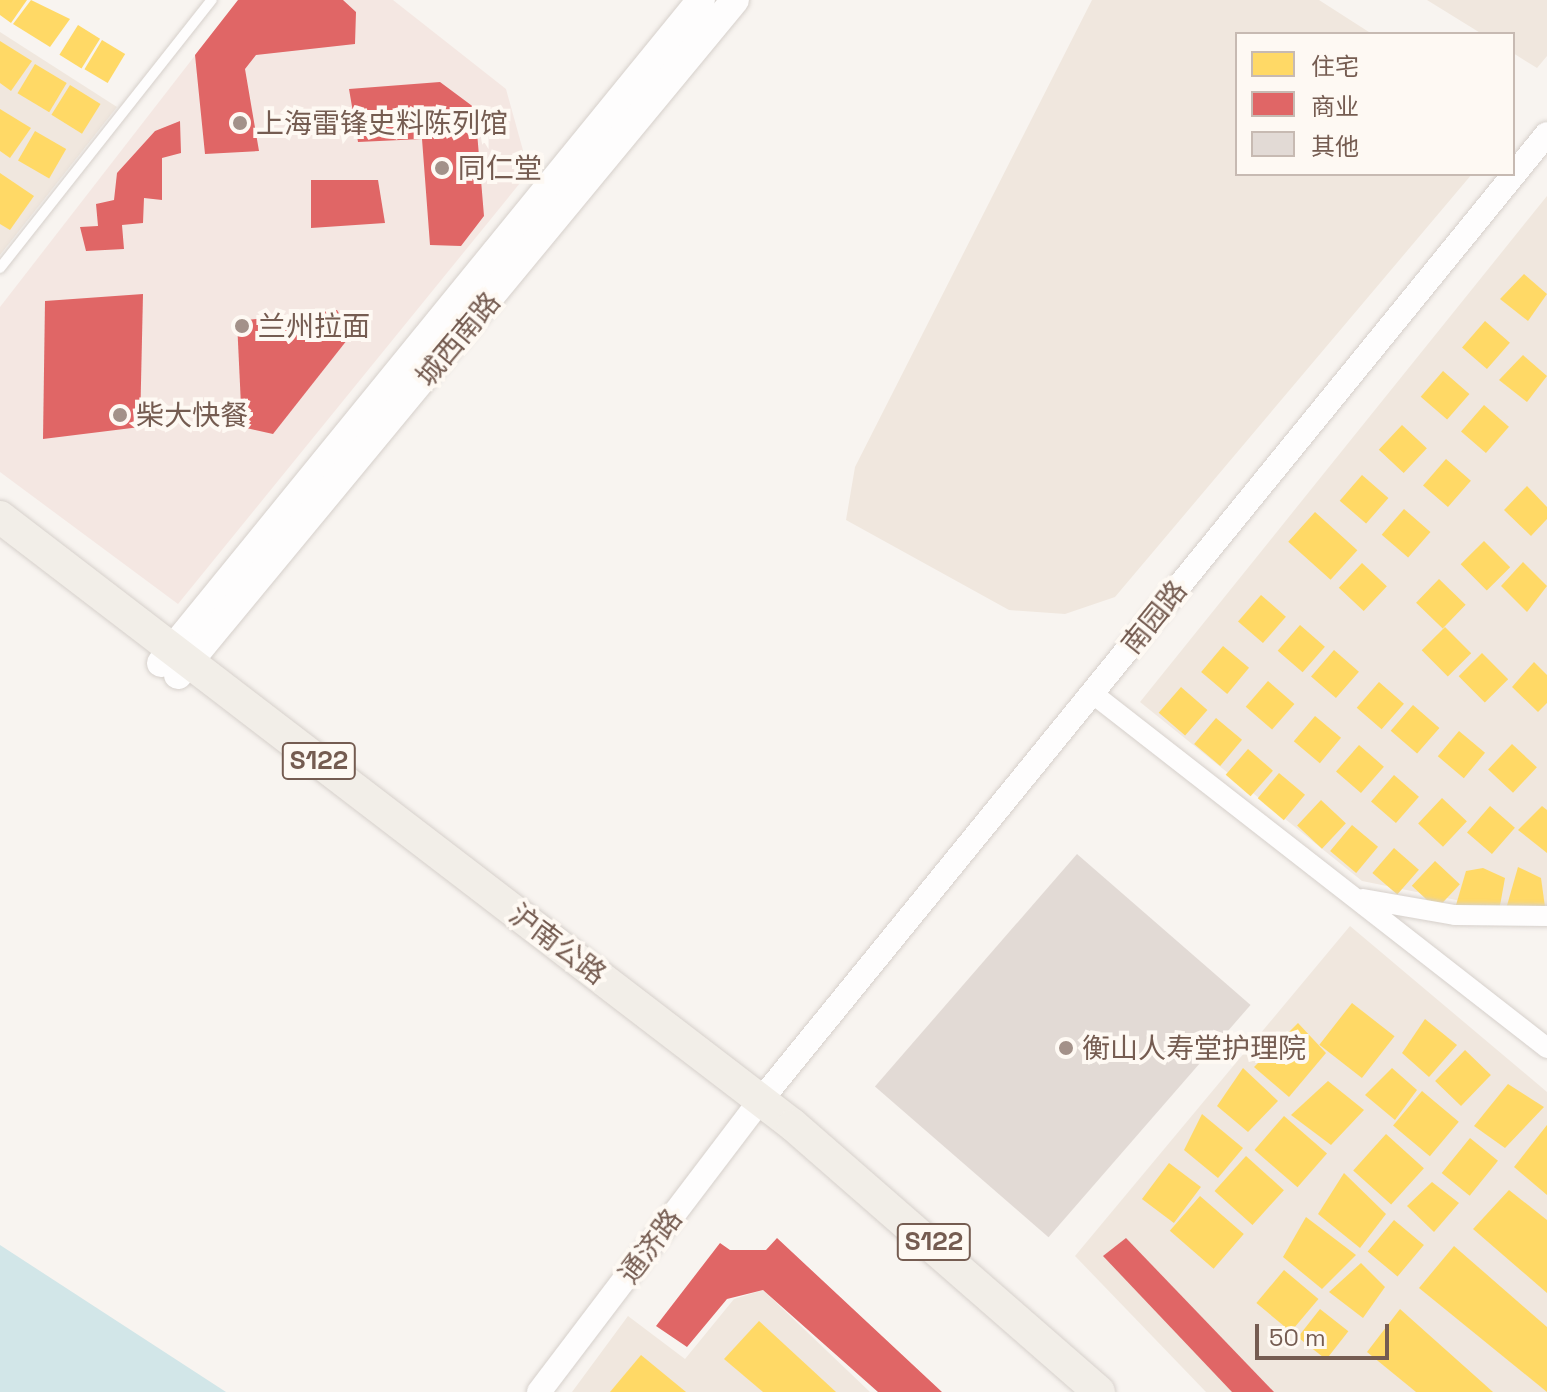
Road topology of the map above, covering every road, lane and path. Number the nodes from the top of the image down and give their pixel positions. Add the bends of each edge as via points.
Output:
1 (212, 0) edge
2 (701, 0) edge
3 (735, 0) edge
4 (1547, 134) edge
5 (1515, 173) edge
6 (1513, 176) edge
7 (0, 268) edge
8 (0, 517) edge
9 (0, 540) edge
10 (175, 662) junction
11 (1092, 693) junction
12 (1355, 897) junction
13 (1547, 916) edge
14 (1547, 1048) edge
15 (756, 1107) junction
16 (539, 1392) edge
17 (1073, 1392) edge
18 (1099, 1392) edge

1 - 7 lane
2 - 10 main road, 城西南路
3 - 10 main road, 城西南路
4 - 5 street, 南园路
6 - 11 street, 南园路
8 - 10 main road, 沪南公路 / S122
9 - 10 main road, 沪南公路 / S122
10 - 15 main road, 沪南公路 / S122
11 - 12 street
11 - 15 street, 南园路
12 - 13 street via 1455,915
12 - 14 street
15 - 16 street, 通济路
15 - 17 main road, 沪南公路 / S122
15 - 18 main road, 沪南公路 / S122 via 990,1290

